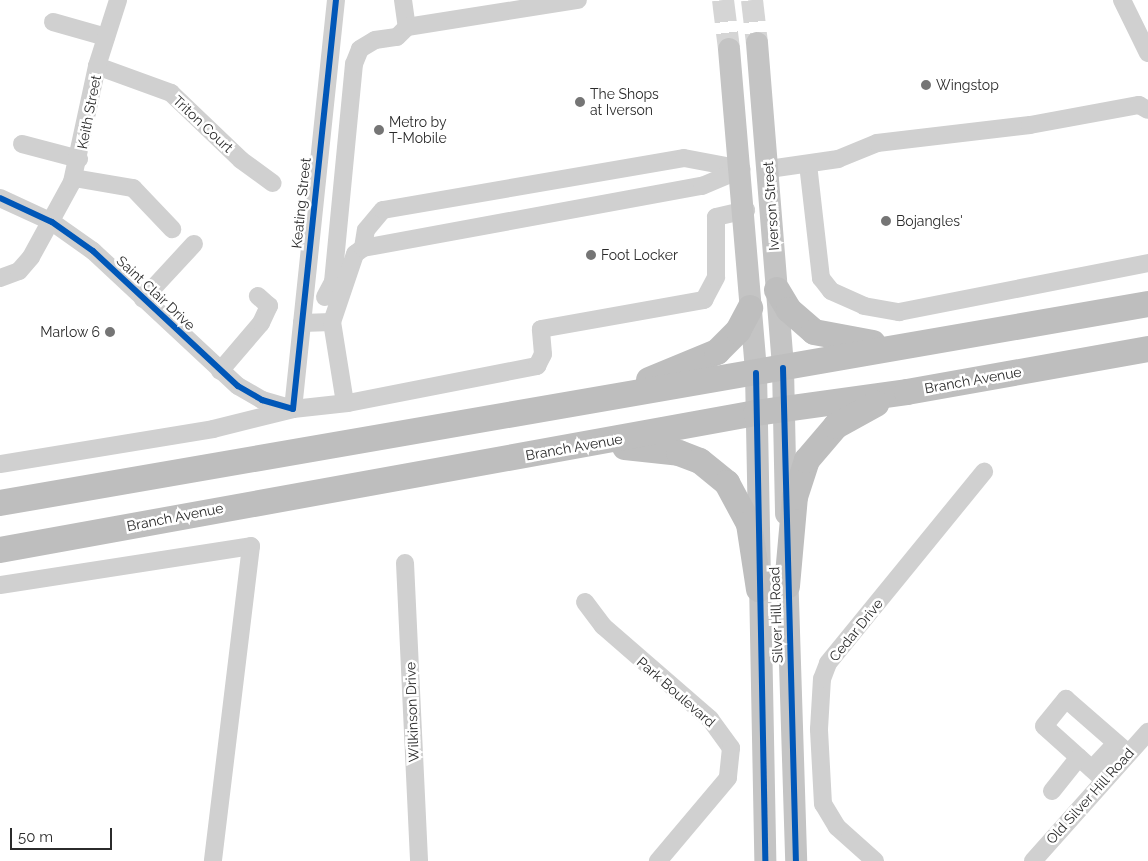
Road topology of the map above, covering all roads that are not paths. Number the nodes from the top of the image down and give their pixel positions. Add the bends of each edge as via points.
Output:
1 (118, 0) edge
2 (336, 0) edge
3 (404, 0) edge
4 (578, 0) edge
5 (1122, 0) edge
6 (53, 22) dead end
7 (407, 27) junction
8 (106, 38) junction
9 (757, 43) tunnel mouth
10 (730, 48) tunnel mouth
11 (1148, 53) edge
12 (97, 66) junction
13 (1148, 110) edge
14 (22, 144) dead end
15 (79, 160) junction
16 (808, 164) junction
17 (742, 169) junction
18 (769, 169) junction
19 (74, 178) junction
20 (273, 182) dead end
21 (0, 198) edge
22 (746, 210) junction
23 (52, 222) junction
24 (172, 229) dead end
25 (194, 244) dead end
26 (363, 248) junction
27 (1148, 263) edge
28 (0, 278) edge
29 (778, 290) junction
30 (305, 294) junction
31 (258, 296) dead end
32 (331, 298) junction
33 (143, 299) junction
34 (1148, 304) edge
35 (750, 308) junction
36 (332, 322) junction
37 (302, 323) junction
38 (914, 345) junction
39 (1148, 349) edge
40 (783, 368) junction
41 (220, 370) junction
42 (756, 373) junction
43 (907, 392) junction
44 (345, 403) junction
45 (568, 407) junction
46 (293, 409) junction
47 (785, 410) junction
48 (756, 413) junction
49 (522, 456) junction
50 (0, 464) edge
51 (984, 472) dead end
52 (0, 503) edge
53 (50, 541) junction
54 (0, 544) edge
55 (0, 550) edge
56 (405, 563) dead end
57 (0, 585) edge
58 (787, 586) junction
59 (760, 589) junction
60 (585, 602) dead end
61 (1148, 732) edge
62 (1122, 748) junction
63 (1079, 757) junction
64 (1097, 774) junction
65 (1052, 791) dead end
66 (212, 861) edge
67 (419, 861) edge
68 (658, 861) edge
69 (765, 861) edge
70 (796, 861) edge
71 (875, 861) edge
72 (1032, 861) edge

1 - 8 street, Keith Street
2 - 30 street, Keating Street via 333,99
3 - 7 street
4 - 7 street
5 - 11 street
6 - 8 street
7 - 32 street via 397,37 375,40 360,49 354,64
8 - 12 street, Keith Street
9 - 18 main road, Iverson Street
10 - 17 main road, Iverson Street
12 - 15 street, Keith Street
12 - 20 street, Triton Court via 171,93 241,160
13 - 16 street via 1139,105 1030,125 876,143 838,159
14 - 15 street
15 - 19 street, Keith Street
16 - 18 street
16 - 27 street via 821,278 831,291 864,306 899,312
17 - 22 main road, Iverson Street
17 - 26 street via 702,186
17 - 26 street via 684,158 383,210 366,230
18 - 29 main road, Iverson Street
19 - 23 street, Keith Street
19 - 24 street via 133,188
21 - 23 street, Saint Clair Drive
22 - 35 main road, Iverson Street
22 - 44 street via 716,218 716,277 704,300 541,330 543,354 537,366
23 - 28 street, Keith Street via 19,271
23 - 33 street, Saint Clair Drive via 94,251
25 - 33 street
26 - 32 street via 355,254
29 - 38 highway via 789,310 814,332 852,342
29 - 40 main road, Iverson Street
30 - 32 street
30 - 37 street, Keating Street
31 - 41 street via 269,306 261,323
32 - 36 street
33 - 41 street, Saint Clair Drive
34 - 38 highway
35 - 42 main road, Iverson Street
35 - 45 highway via 738,331 717,352
36 - 37 street
36 - 44 street
37 - 46 street, Keating Street
38 - 40 highway
39 - 43 highway, Branch Avenue
40 - 42 highway
40 - 47 main road, Silver Hill Road
41 - 46 street, Saint Clair Drive via 248,393
42 - 45 highway
42 - 48 main road, Silver Hill Road
43 - 47 highway, Branch Avenue
43 - 58 highway via 847,418 815,446 795,497
44 - 46 street
45 - 52 highway
46 - 50 street via 213,429
47 - 48 highway, Branch Avenue
47 - 58 main road, Silver Hill Road
48 - 49 highway, Branch Avenue
48 - 59 main road, Silver Hill Road
49 - 53 highway, Branch Avenue
49 - 59 highway via 638,446 679,453 700,461 727,483 744,511
51 - 71 street, Cedar Drive via 828,663 822,679 819,729 823,804 838,827
53 - 54 highway
53 - 55 highway, Branch Avenue
56 - 67 street, Wilkinson Drive
57 - 66 street via 252,546
58 - 70 main road, Silver Hill Road
59 - 69 main road, Silver Hill Road
60 - 68 street, Park Boulevard via 603,626 710,720 731,748 728,778
61 - 62 street, Old Silver Hill Road
62 - 63 street via 1066,699 1044,726
62 - 64 street, Old Silver Hill Road
63 - 64 street
63 - 65 street
64 - 72 street, Old Silver Hill Road

